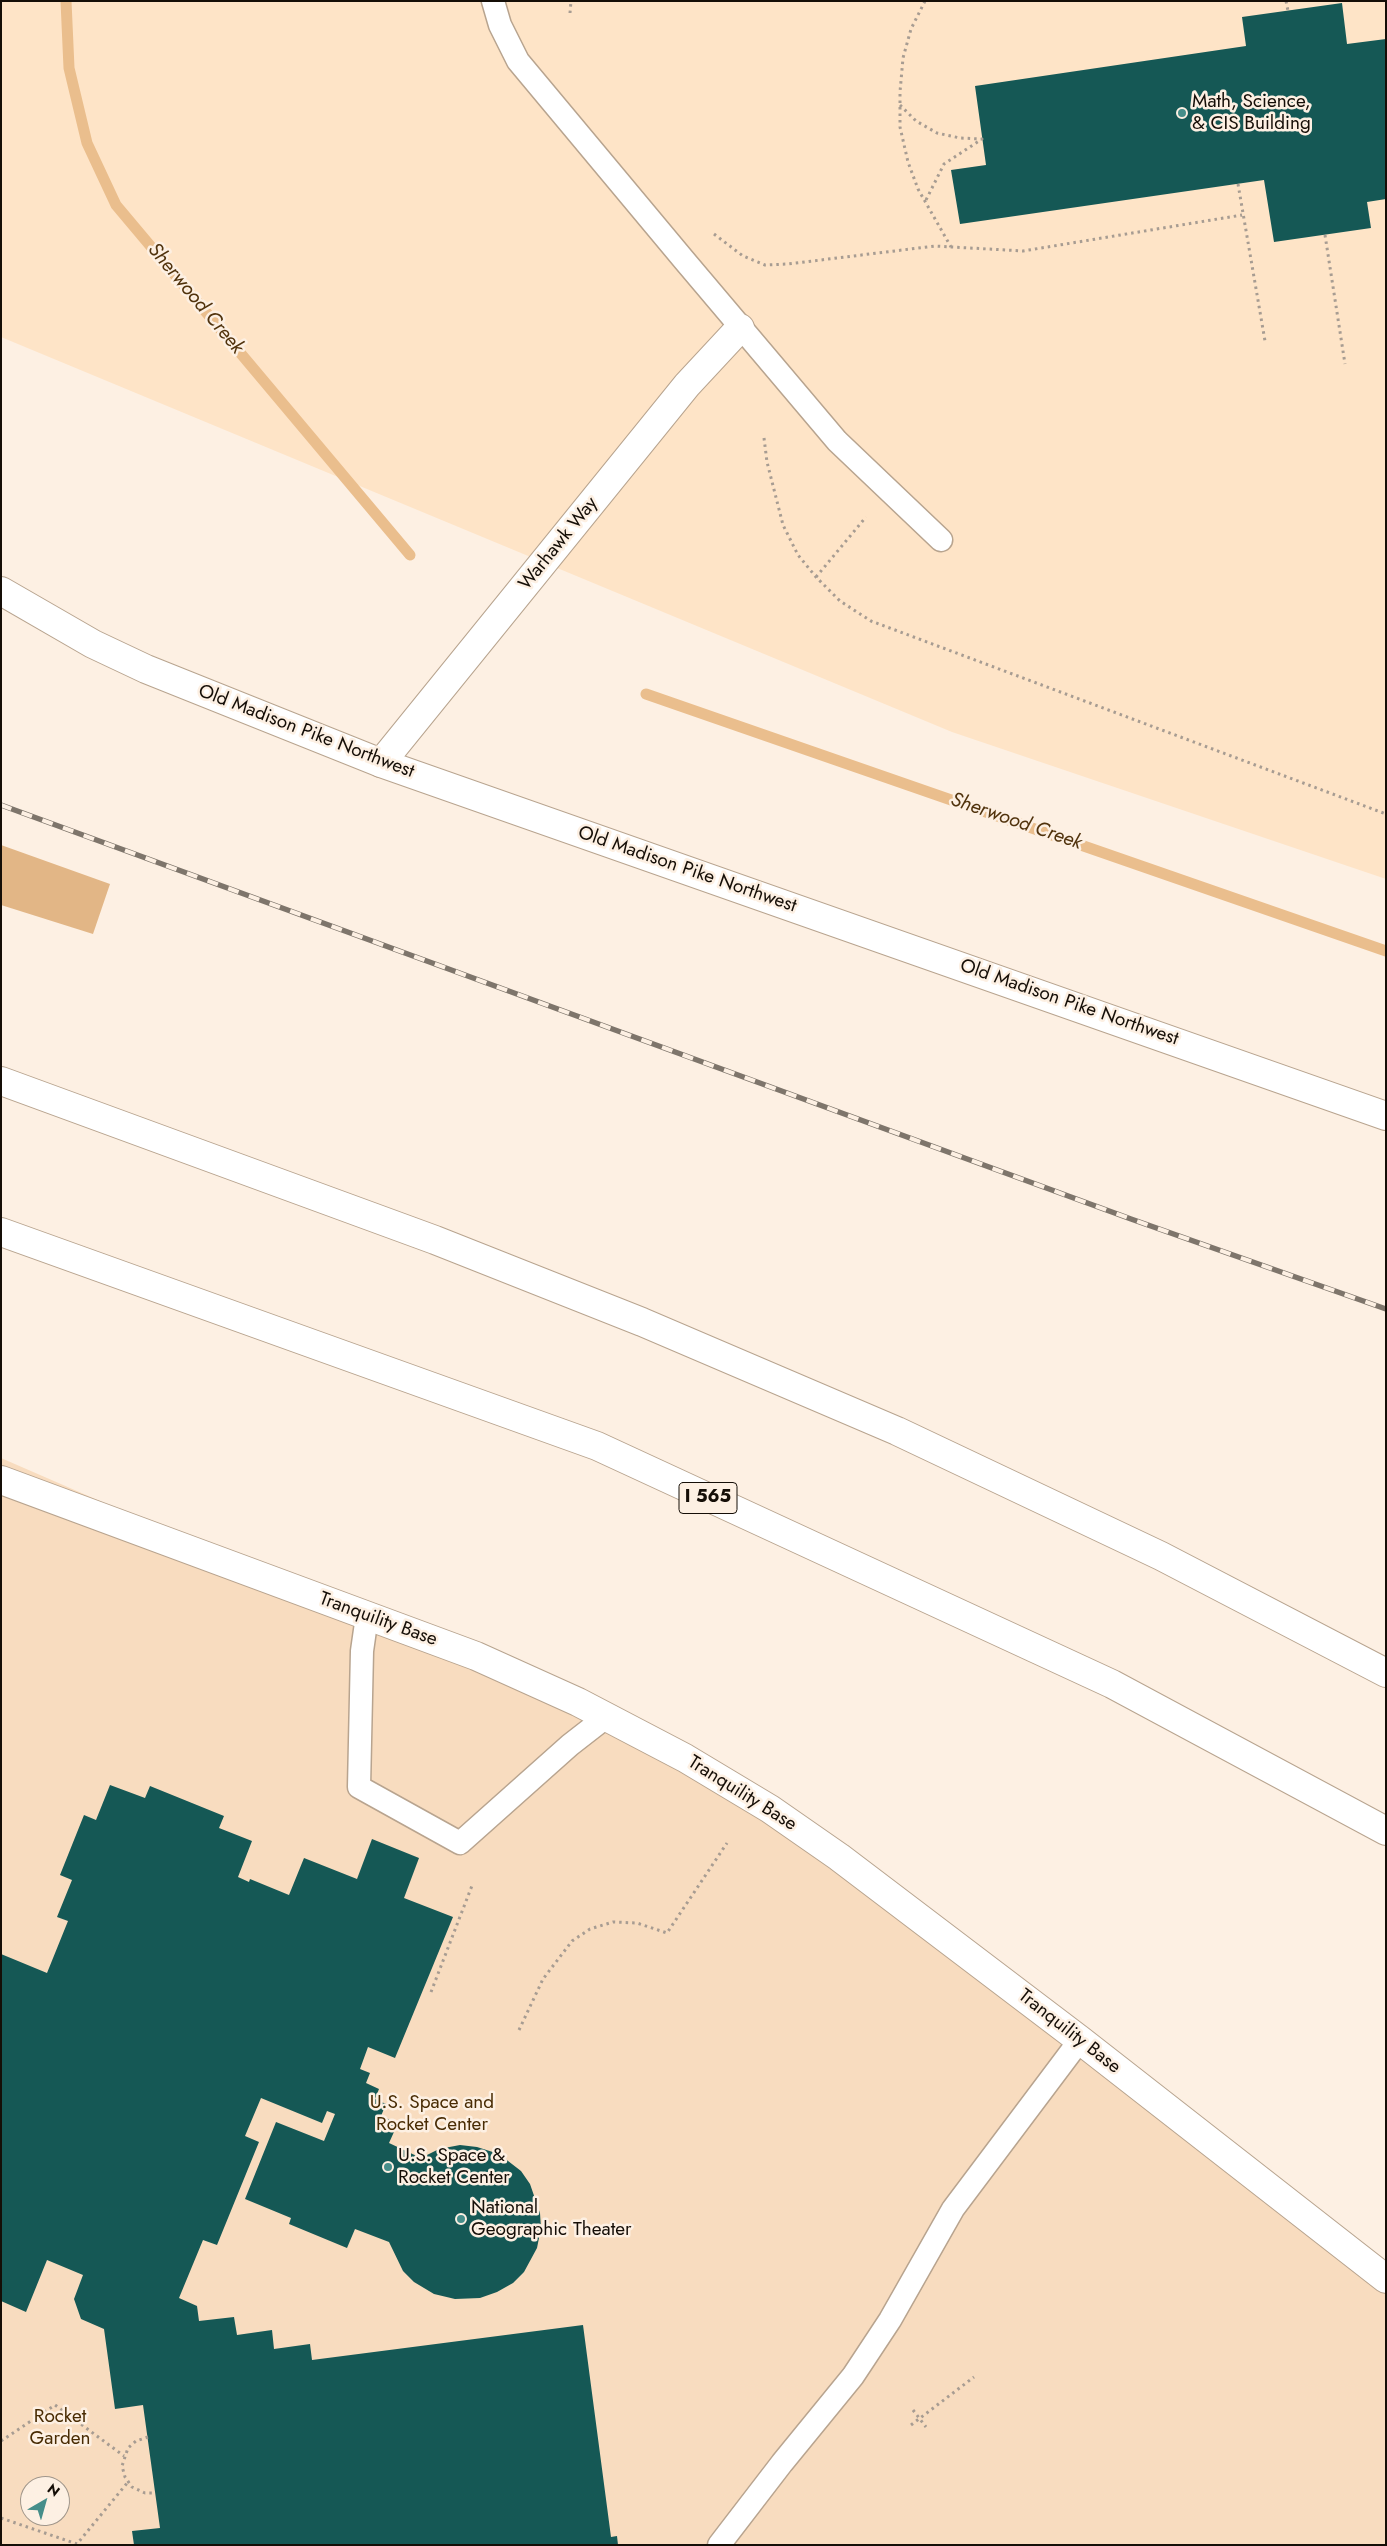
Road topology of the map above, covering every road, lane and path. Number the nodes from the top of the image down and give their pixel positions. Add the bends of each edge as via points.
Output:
1 (493, 1) edge
2 (571, 1) edge
3 (925, 1) edge
4 (1286, 1) edge
5 (1288, 11) dead end
6 (570, 13) dead end
7 (900, 104) junction
8 (1238, 184) dead end
9 (925, 202) junction
10 (1242, 215) junction
11 (714, 234) dead end
12 (1325, 235) dead end
13 (951, 247) junction
14 (740, 328) junction
15 (1265, 341) dead end
16 (1345, 364) dead end
17 (764, 438) dead end
18 (866, 517) dead end
19 (941, 540) dead end
20 (816, 577) junction
21 (1, 591) edge
22 (381, 763) junction
23 (1386, 814) edge
24 (1, 1081) edge
25 (1386, 1116) edge
26 (1, 1232) edge
27 (1, 1480) edge
28 (367, 1616) junction
29 (1386, 1673) edge
30 (606, 1717) junction
31 (1386, 1831) edge
32 (726, 1843) dead end
33 (473, 1882) dead end
34 (431, 1992) dead end
35 (519, 2030) dead end
36 (1080, 2040) junction
37 (1386, 2279) edge
38 (974, 2377) dead end
39 (913, 2410) dead end
40 (919, 2419) junction
41 (911, 2425) dead end
42 (926, 2427) dead end
43 (148, 2437) dead end
44 (1, 2441) edge
45 (124, 2456) junction
46 (128, 2482) junction
47 (155, 2493) dead end
48 (1, 2518) edge
49 (719, 2545) edge

1 - 14 lane via 500,25 518,61
2 - 6 path
3 - 7 path via 911,29 903,58
4 - 5 path
7 - 9 path via 900,127 908,162
7 - 9 path via 916,121 937,133 982,139 944,164
8 - 10 path
9 - 13 path
10 - 13 path via 1023,251
10 - 15 path
11 - 13 path via 743,256 765,265
12 - 16 path
14 - 19 lane via 838,440
14 - 22 main road, Warhawk Way via 687,385
17 - 20 path via 783,525 798,555
18 - 20 path
20 - 23 path via 840,601 871,622
21 - 22 main road, Old Madison Pike Northwest via 93,644 146,669
22 - 25 main road, Old Madison Pike Northwest
24 - 29 main road via 435,1240 642,1322 897,1431 1161,1556
26 - 31 main road, I 565 via 597,1446 1112,1684
27 - 28 main road, Tranquility Base
28 - 30 main road, Tranquility Base via 476,1656
28 - 30 lane via 362,1651 359,1787 460,1843
30 - 36 main road, Tranquility Base via 684,1758 777,1815 838,1857
32 - 35 path via 667,1933 637,1923 613,1922 590,1929 572,1941 543,1979
33 - 34 path
36 - 37 main road, Tranquility Base
36 - 49 lane via 953,2209 890,2320 853,2376
38 - 40 path
39 - 40 path
40 - 41 path
40 - 42 path
43 - 45 path via 136,2441
44 - 45 path via 55,2405
45 - 46 path
46 - 47 path via 144,2493
46 - 48 path via 77,2544

